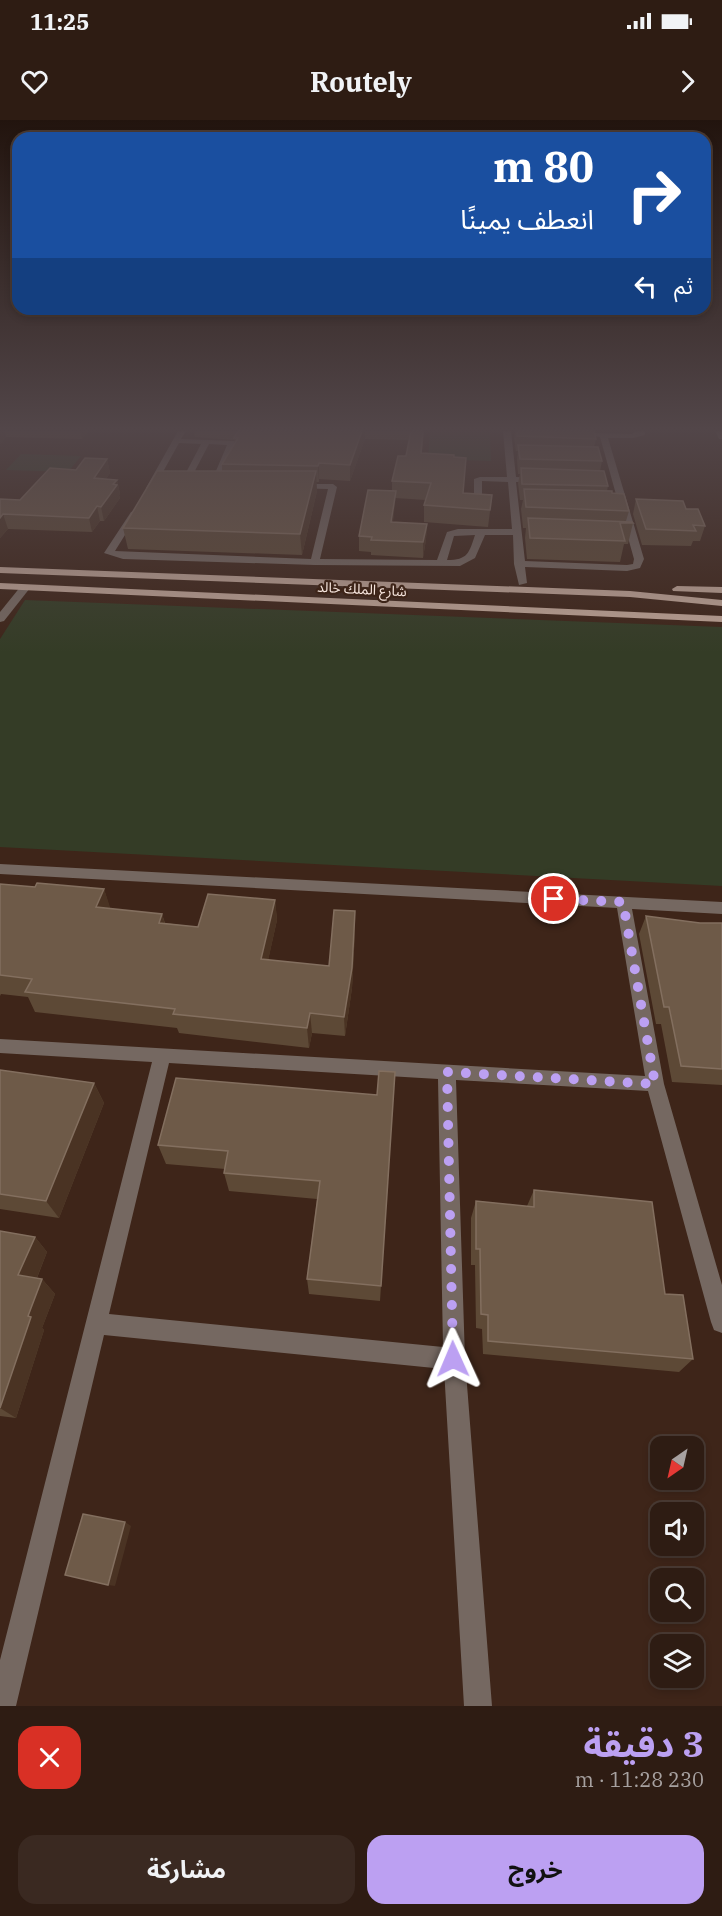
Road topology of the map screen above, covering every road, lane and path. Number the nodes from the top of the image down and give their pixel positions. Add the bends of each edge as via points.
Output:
1 (139, 505) edge
2 (329, 505) edge
3 (514, 505) edge
4 (613, 507) edge
5 (624, 507) joint
6 (482, 532) junction
7 (516, 532) junction
8 (528, 534) edge
9 (621, 537) edge
10 (632, 537) junction
11 (0, 562) edge
12 (315, 562) junction
13 (441, 563) junction
14 (519, 564) junction
15 (0, 570) edge
16 (0, 578) edge
17 (522, 582) junction
18 (0, 586) edge
19 (292, 586) junction
20 (25, 588) junction
21 (722, 592) edge
22 (722, 603) edge
23 (722, 610) edge
24 (0, 619) edge
25 (722, 619) edge
26 (0, 869) edge
27 (623, 902) junction
28 (722, 908) edge
29 (0, 1046) edge
30 (162, 1055) junction
31 (447, 1072) junction
32 (655, 1084) junction
33 (722, 1322) edge
34 (96, 1323) junction
35 (453, 1359) junction
36 (2, 1706) edge
37 (478, 1706) edge

1 - 12 street via 109,553
2 - 12 street
3 - 7 street
4 - 5 street
5 - 10 street
6 - 7 street
6 - 13 street via 468,561
6 - 13 street via 450,534
7 - 8 street
7 - 14 street
9 - 10 street
10 - 14 street via 639,559 637,566
11 - 17 main road, شارع الملك خالد
12 - 13 street
14 - 17 street
15 - 19 main road
16 - 19 main road
17 - 21 main road, شارع الملك خالد
18 - 20 main road, شارع الملك خالد
19 - 22 main road via 630,594
19 - 23 main road
20 - 24 street
20 - 25 main road, شارع الملك خالد
26 - 27 street
27 - 28 street
27 - 32 street
29 - 30 street
30 - 31 street
30 - 34 street
31 - 32 street
31 - 35 street
32 - 33 street
34 - 35 street
34 - 36 street
35 - 37 street

